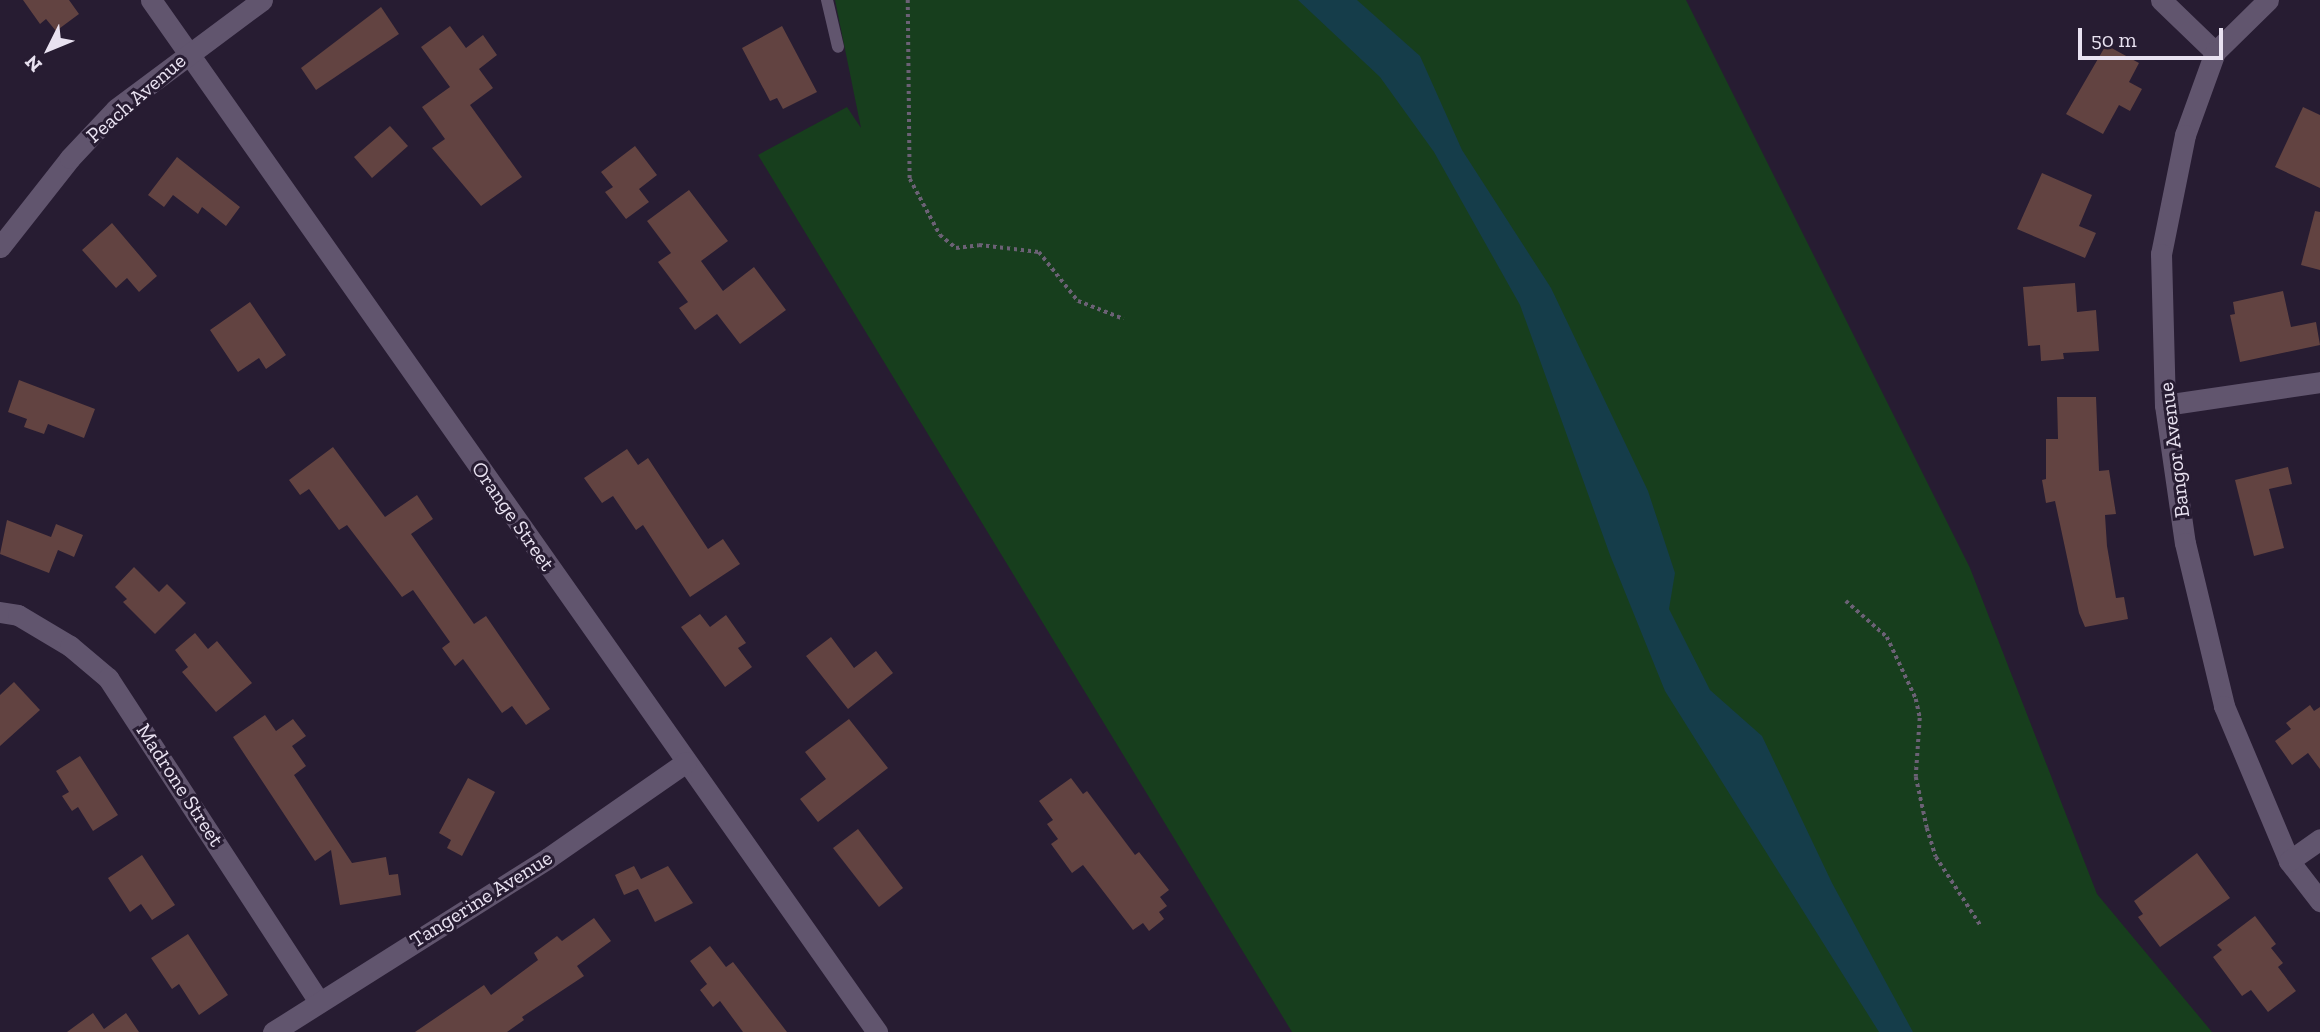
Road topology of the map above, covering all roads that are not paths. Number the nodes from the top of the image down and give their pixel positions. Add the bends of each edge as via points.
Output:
1 (151, 0) edge
2 (262, 0) edge
3 (827, 0) edge
4 (2161, 0) edge
5 (2268, 0) edge
6 (838, 47) dead end
7 (187, 52) junction
8 (2215, 52) junction
9 (0, 247) edge
10 (2320, 382) edge
11 (2165, 405) junction
12 (0, 612) edge
13 (686, 762) junction
14 (2320, 839) edge
15 (2290, 861) junction
16 (2320, 901) edge
17 (319, 1002) junction
18 (273, 1032) edge
19 (877, 1032) edge

1 - 7 street, Orange Street
2 - 7 street, Peach Avenue
3 - 6 lane
4 - 8 street
5 - 8 street, Bangor Avenue
7 - 9 street, Peach Avenue via 116,109 70,158
7 - 13 street, Orange Street
8 - 11 street, Bangor Avenue via 2185,135 2161,254
10 - 11 street
11 - 15 street, Bangor Avenue via 2185,544 2224,706
12 - 17 street, Madrone Street via 18,615 70,646 108,678
13 - 17 street, Tangerine Avenue via 548,858
13 - 19 street, Orange Street
14 - 15 street
15 - 16 street, Bangor Avenue
17 - 18 street, Tangerine Avenue

